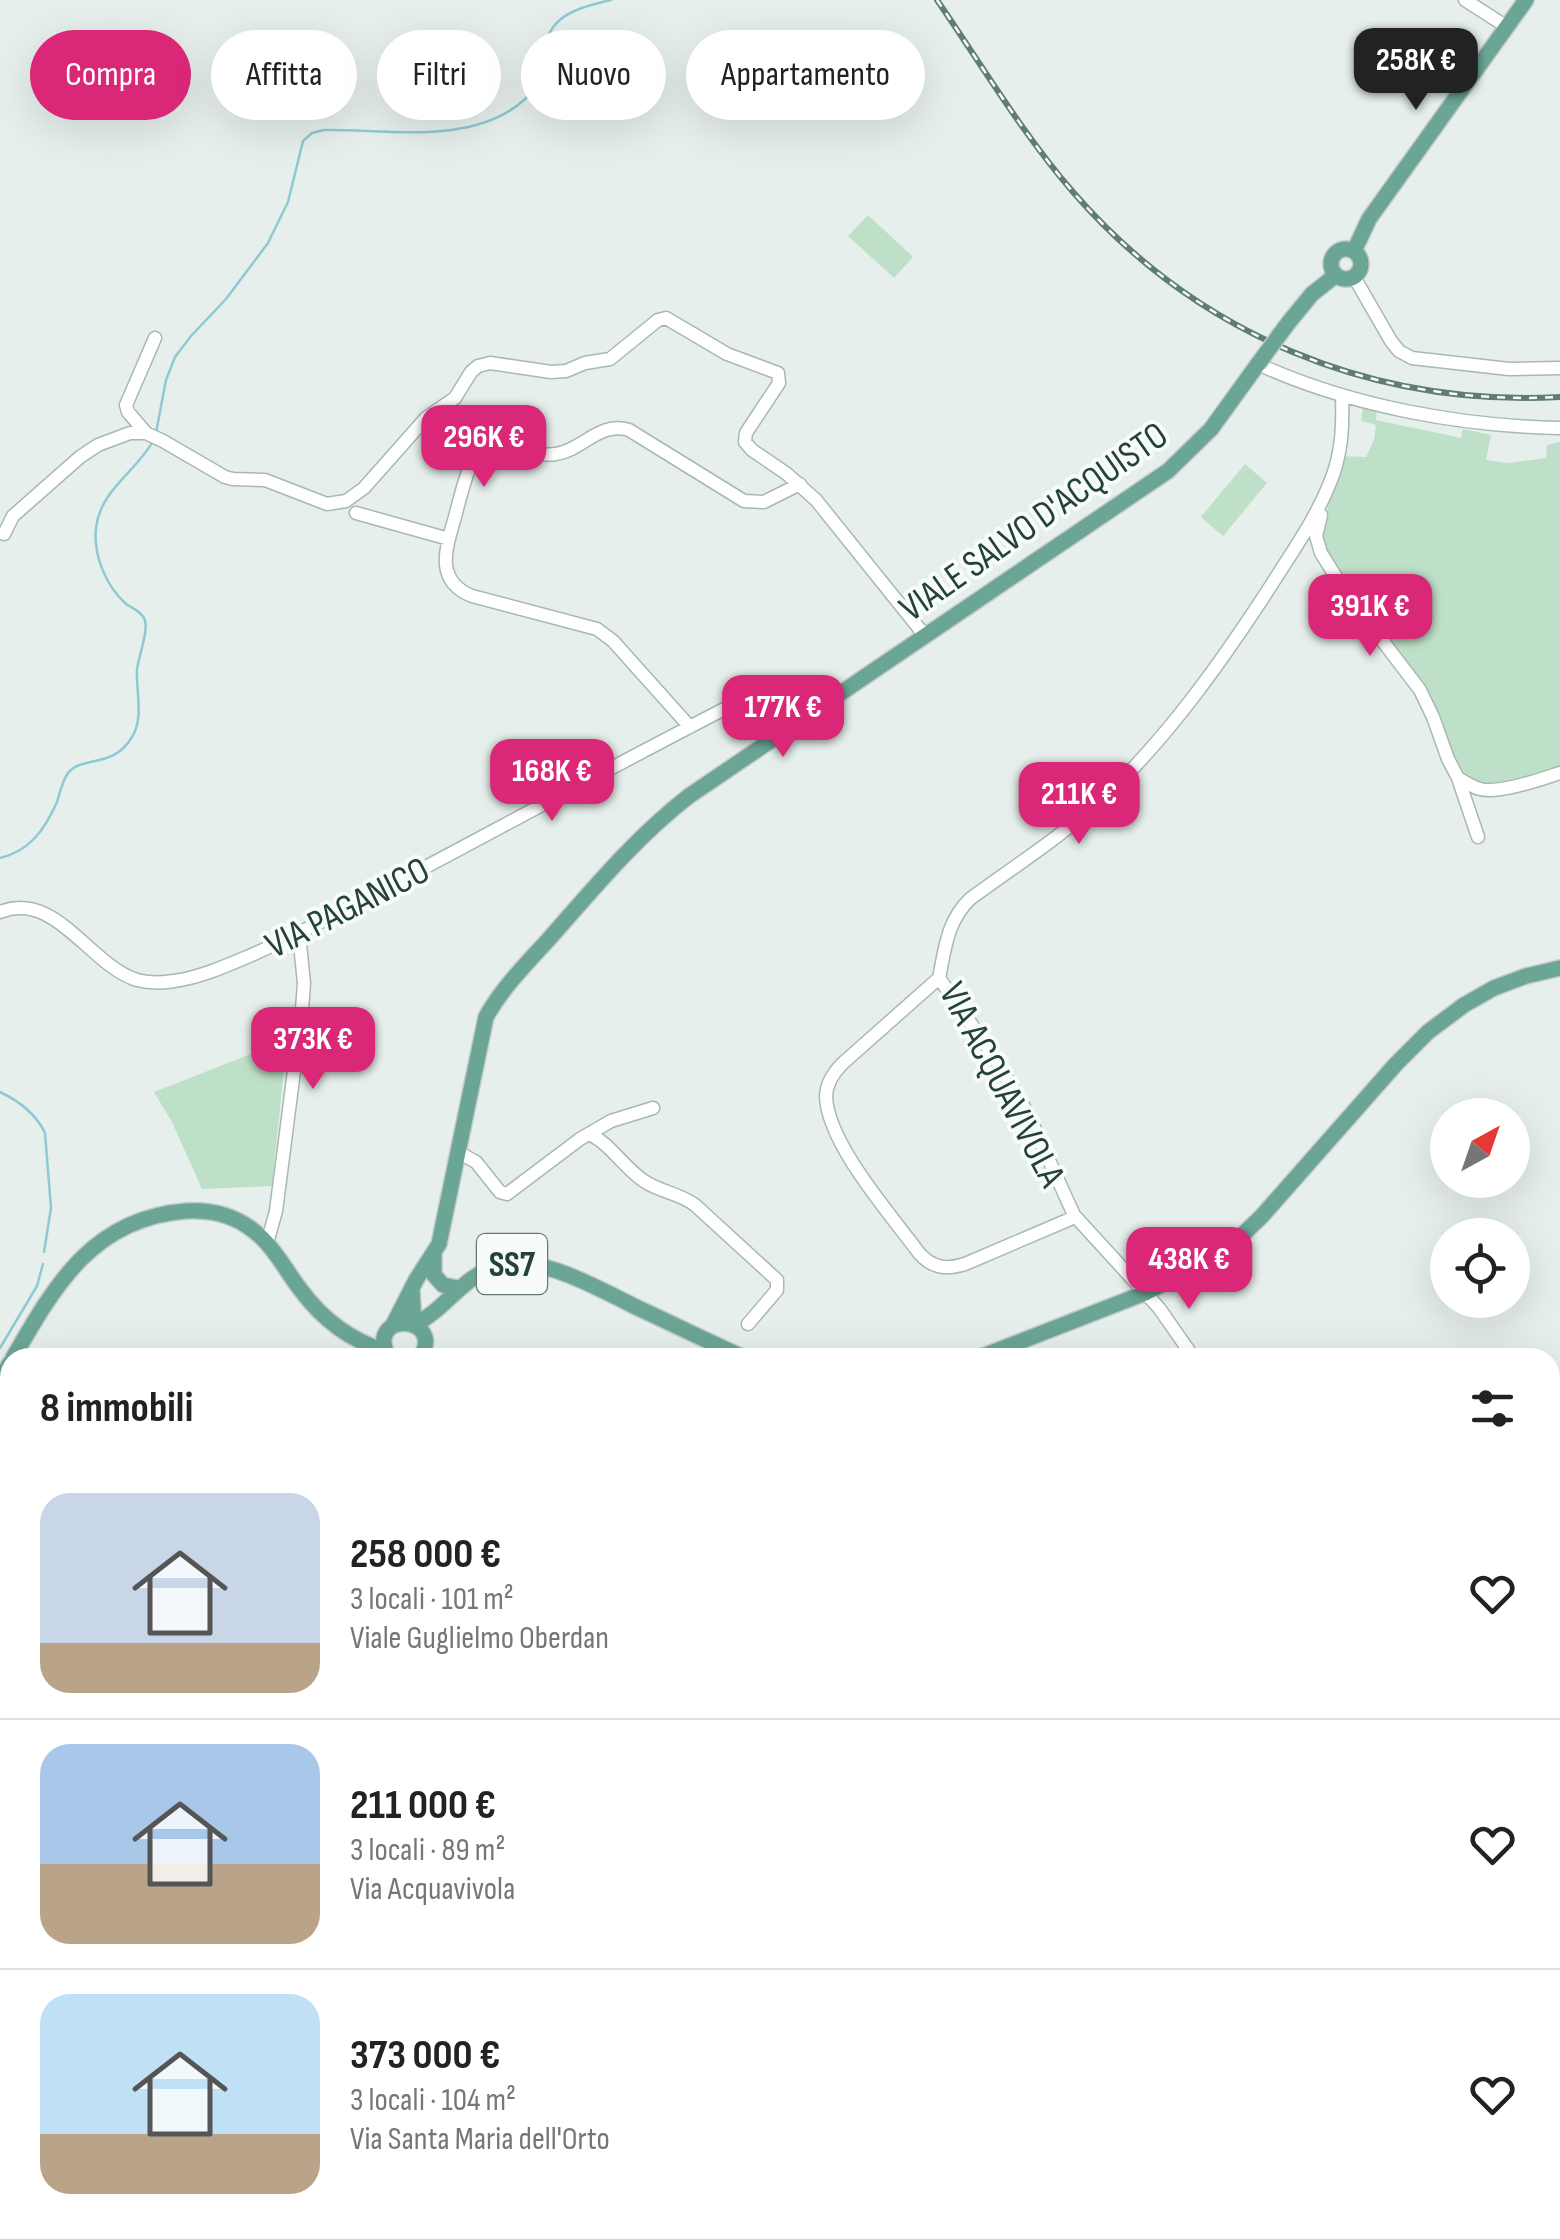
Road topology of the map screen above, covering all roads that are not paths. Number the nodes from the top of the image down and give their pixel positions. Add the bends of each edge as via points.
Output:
1 (1465, 0) edge
2 (1526, 0) edge
3 (1507, 27) junction
4 (1354, 251) junction
5 (1336, 275) junction
6 (1354, 277) junction
7 (155, 338) dead end
8 (1258, 364) junction
9 (1560, 368) edge
10 (1342, 396) junction
11 (1560, 428) edge
12 (146, 433) junction
13 (800, 484) junction
14 (1330, 484) junction
15 (356, 513) dead end
16 (4, 534) dead end
17 (449, 540) junction
18 (926, 637) junction
19 (804, 719) junction
20 (690, 728) junction
21 (1560, 772) edge
22 (1458, 778) junction
23 (1478, 838) dead end
24 (0, 912) edge
25 (298, 934) junction
26 (1560, 968) edge
27 (940, 978) junction
28 (653, 1108) dead end
29 (589, 1134) junction
30 (458, 1152) junction
31 (1075, 1217) junction
32 (267, 1243) junction
33 (434, 1254) junction
34 (458, 1288) junction
35 (412, 1289) junction
36 (1146, 1293) junction
37 (445, 1305) junction
38 (414, 1324) junction
39 (748, 1324) dead end
40 (391, 1328) junction
41 (344, 1332) junction
42 (19, 1348) edge
43 (374, 1348) edge
44 (385, 1348) edge
45 (423, 1348) edge
46 (424, 1348) edge
47 (723, 1348) edge
48 (1015, 1348) edge
49 (1187, 1348) edge

1 - 3 street
2 - 3 main road
3 - 4 main road via 1368,218
4 - 5 main road via 1334,255
4 - 6 main road via 1362,265
5 - 6 main road
5 - 8 main road, VIALE SALVO D'ACQUISTO, bridge via 1312,294
6 - 9 street via 1391,342 1412,358
7 - 12 street via 126,405
8 - 10 street
8 - 18 main road, VIALE SALVO D'ACQUISTO via 1180,461
10 - 11 street via 1486,423
10 - 14 street, VIA ACQUAVIVOLA via 1342,437
12 - 13 street via 229,478 265,480 340,503 455,398 478,366 566,371 610,359 666,318 778,374 745,442
12 - 16 street via 122,435 86,452 13,516
13 - 17 street via 748,502 626,429 610,428 556,454 503,448 481,454 466,476
13 - 18 street
14 - 22 street via 1316,533 1319,550 1417,685
14 - 27 street, VIA ACQUAVIVOLA via 1230,648 1142,758 1089,811 958,912
15 - 17 street
17 - 20 street via 446,565 457,588 597,629
18 - 19 main road, VIALE SALVO D'ACQUISTO
19 - 20 street, VIA PAGANICO via 751,700
19 - 30 main road, VIALE SALVO D'ACQUISTO via 664,818 607,872 502,994 483,1027
20 - 25 street, VIA PAGANICO
21 - 22 street via 1486,790
22 - 23 street
24 - 25 street, VIA PAGANICO via 20,906 39,912 118,971 154,982 205,973
25 - 32 street via 302,1008
26 - 36 main road via 1494,988 1439,1023 1238,1239
27 - 31 street, VIA ACQUAVIVOLA via 1023,1105
27 - 31 street via 830,1078 827,1101 843,1146 919,1253 936,1266 965,1264
28 - 29 street
29 - 30 street via 506,1198 476,1162
29 - 39 street via 643,1181 689,1200 777,1280 776,1292
30 - 33 main road, VIALE SALVO D'ACQUISTO
31 - 36 street, VIA ACQUAVIVOLA
32 - 41 main road via 310,1301
32 - 42 main road via 239,1220 213,1212 169,1213 126,1226 77,1262
33 - 34 main road via 434,1276
33 - 35 main road, VIALE SALVO D'ACQUISTO
34 - 37 main road, SS7
34 - 47 main road, SS7 via 503,1265 539,1266
35 - 38 main road
35 - 40 main road, VIALE SALVO D'ACQUISTO
36 - 48 main road
36 - 49 street, VIA ACQUAVIVOLA
37 - 38 main road, SS7
37 - 46 main road, SS7
38 - 40 main road, SS7
38 - 45 main road, SS7 via 424,1335
40 - 41 main road via 370,1335
40 - 44 main road, VIALE SALVO D'ACQUISTO
41 - 43 main road

